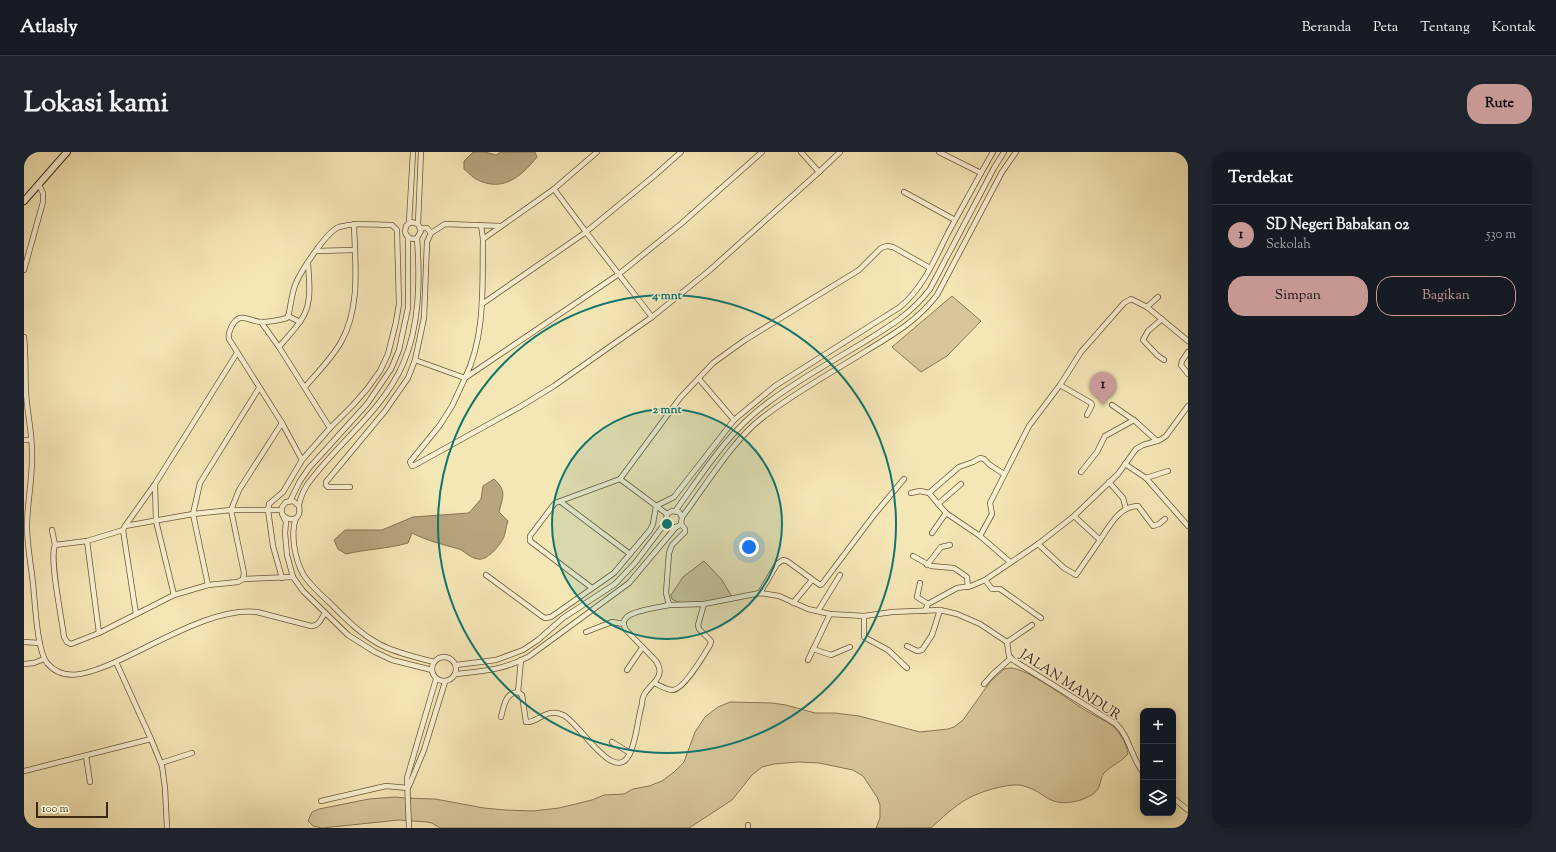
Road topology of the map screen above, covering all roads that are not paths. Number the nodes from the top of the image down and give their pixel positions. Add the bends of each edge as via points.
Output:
1 (67, 152) edge
2 (413, 152) edge
3 (421, 152) edge
4 (598, 152) edge
5 (681, 152) edge
6 (762, 152) edge
7 (801, 152) edge
8 (840, 152) edge
9 (939, 152) edge
10 (993, 152) edge
11 (1004, 152) edge
12 (1016, 152) edge
13 (819, 172) junction
14 (981, 173) junction
15 (39, 185) junction
16 (554, 189) junction
17 (904, 192) dead end
18 (24, 201) edge
19 (955, 220) junction
20 (409, 223) junction
21 (354, 224) junction
22 (480, 225) junction
23 (420, 226) junction
24 (501, 226) junction
25 (586, 232) junction
26 (431, 233) junction
27 (408, 237) junction
28 (417, 238) junction
29 (483, 239) junction
30 (317, 250) junction
31 (354, 250) junction
32 (308, 263) junction
33 (930, 268) junction
34 (24, 270) edge
35 (618, 274) junction
36 (1158, 297) dead end
37 (482, 304) junction
38 (1147, 307) junction
39 (288, 316) junction
40 (652, 317) junction
41 (1162, 319) junction
42 (261, 322) junction
43 (300, 322) junction
44 (24, 337) edge
45 (1188, 341) edge
46 (279, 347) junction
47 (1188, 352) edge
48 (237, 353) junction
49 (415, 360) junction
50 (1164, 360) dead end
51 (1188, 374) edge
52 (465, 378) junction
53 (699, 379) junction
54 (1060, 385) junction
55 (305, 387) junction
56 (259, 388) junction
57 (25, 393) edge
58 (1112, 404) dead end
59 (1188, 406) edge
60 (1087, 415) dead end
61 (734, 420) junction
62 (1134, 420) junction
63 (282, 423) junction
64 (330, 428) junction
65 (24, 440) edge
66 (31, 440) junction
67 (1157, 441) junction
68 (302, 460) junction
69 (1125, 464) junction
70 (1168, 471) dead end
71 (1081, 472) dead end
72 (1004, 474) junction
73 (1146, 478) junction
74 (620, 479) junction
75 (904, 479) dead end
76 (1109, 482) junction
77 (155, 484) junction
78 (961, 484) dead end
79 (350, 487) dead end
80 (911, 493) dead end
81 (929, 493) junction
82 (290, 501) junction
83 (561, 502) junction
84 (938, 504) junction
85 (299, 506) junction
86 (656, 506) junction
87 (1126, 509) junction
88 (231, 510) junction
89 (268, 510) junction
90 (282, 510) junction
91 (676, 510) junction
92 (26, 512) edge
93 (946, 513) junction
94 (193, 514) junction
95 (667, 514) junction
96 (283, 516) junction
97 (1074, 516) junction
98 (682, 517) junction
99 (296, 518) junction
100 (1165, 519) dead end
101 (156, 521) junction
102 (666, 522) junction
103 (681, 524) junction
104 (1188, 526) edge
105 (676, 527) junction
106 (124, 528) junction
107 (52, 530) dead end
108 (932, 533) dead end
109 (980, 536) junction
110 (1100, 540) junction
111 (86, 541) junction
112 (1038, 544) junction
113 (56, 545) junction
114 (950, 546) dead end
115 (630, 554) junction
116 (913, 556) dead end
117 (1010, 562) junction
118 (927, 565) junction
119 (486, 575) dead end
120 (840, 575) dead end
121 (293, 577) junction
122 (282, 578) junction
123 (243, 579) junction
124 (812, 580) junction
125 (985, 580) junction
126 (920, 583) dead end
127 (208, 585) junction
128 (968, 587) junction
129 (592, 588) junction
130 (760, 592) junction
131 (174, 595) junction
132 (793, 603) junction
133 (704, 604) junction
134 (928, 604) junction
135 (669, 605) junction
136 (940, 610) junction
137 (818, 611) junction
138 (925, 611) junction
139 (136, 614) junction
140 (325, 614) junction
141 (830, 614) junction
142 (864, 616) junction
143 (1041, 618) dead end
144 (624, 624) junction
145 (1032, 625) dead end
146 (99, 632) junction
147 (586, 632) dead end
148 (24, 642) edge
149 (1007, 642) junction
150 (40, 643) junction
151 (850, 646) dead end
152 (907, 646) dead end
153 (642, 648) junction
154 (813, 649) junction
155 (1011, 658) junction
156 (44, 659) junction
157 (521, 660) junction
158 (808, 660) dead end
159 (116, 662) junction
160 (434, 662) junction
161 (24, 664) edge
162 (456, 665) junction
163 (907, 668) dead end
164 (432, 670) junction
165 (627, 670) dead end
166 (456, 674) junction
167 (436, 679) junction
168 (445, 682) junction
169 (654, 683) junction
170 (984, 684) dead end
171 (518, 692) junction
172 (501, 717) dead end
173 (151, 739) junction
174 (612, 742) dead end
175 (630, 752) junction
176 (192, 753) dead end
177 (86, 756) junction
178 (160, 763) junction
179 (1140, 767) edge
180 (24, 771) edge
181 (90, 782) dead end
182 (408, 788) junction
183 (1176, 800) edge
184 (321, 801) dead end
185 (1188, 810) edge
186 (1188, 826) edge
187 (167, 828) edge
188 (409, 828) edge
189 (1186, 828) edge

1 - 15 street
2 - 20 street
3 - 23 street
4 - 16 street
5 - 25 street
6 - 35 street via 682,223
7 - 13 street
8 - 13 street
9 - 14 street
10 - 14 street
11 - 91 street via 922,300 900,320 754,413 730,437
12 - 98 street via 1002,172 937,295 928,306 906,327 760,419 738,442
13 - 40 street via 710,270
14 - 19 street
15 - 18 street
15 - 34 street via 43,193 43,202
16 - 24 street
16 - 25 street
17 - 19 street
19 - 33 street
20 - 23 street via 414,222
20 - 27 street via 404,230
21 - 30 street via 332,231
21 - 31 street
21 - 64 street via 392,225 397,230 399,304 393,337 380,370 353,406
22 - 24 street
22 - 26 street via 445,224
22 - 29 street
23 - 26 street via 427,228
23 - 28 street via 421,234
24 - 29 street
25 - 35 street
25 - 37 street
26 - 49 street via 427,242 424,318
27 - 28 street
27 - 82 street via 408,308 392,369 367,404 309,468
28 - 85 street via 419,268 415,322 403,364 395,381 374,410 326,461 306,487
29 - 37 street
30 - 31 street
30 - 32 street
31 - 55 street via 354,299 347,329 334,353
32 - 39 street via 296,282
32 - 43 street via 308,304
33 - 53 street via 897,249 886,246 881,248 859,270 735,347 713,363
33 - 61 street via 919,288 900,307 775,386
35 - 40 street
35 - 52 street
36 - 38 street
37 - 52 street via 476,344
38 - 41 street
38 - 54 street via 1134,300 1126,300 1080,352
39 - 42 street via 284,319
39 - 43 street
40 - 52 street via 587,364 518,408 412,466 410,462 447,414
41 - 45 street
41 - 50 street via 1148,331 1143,340
42 - 46 street
42 - 48 street via 245,317 234,322 228,336
43 - 46 street
44 - 57 street
46 - 55 street
47 - 51 street via 1181,365
48 - 56 street
48 - 77 street
49 - 52 street
49 - 79 street via 406,381 386,410 326,482 328,487
53 - 61 street
53 - 74 street via 680,398
54 - 60 street via 1091,403
54 - 72 street via 1029,426
55 - 64 street
56 - 63 street
56 - 94 street via 200,483
57 - 66 street
58 - 62 street
59 - 67 street via 1168,433
61 - 86 street via 674,497
62 - 67 street
62 - 71 street via 1105,436 1097,452
63 - 68 street
63 - 88 street via 240,490
64 - 68 street
65 - 66 street
66 - 92 street via 30,489
67 - 69 street via 1136,449
68 - 89 street via 283,492 269,504
69 - 73 street
69 - 76 street
70 - 73 street
72 - 81 street via 990,466 984,458 980,458 959,467
72 - 109 street via 990,503 992,514
73 - 104 street
74 - 83 street
74 - 86 street
75 - 124 street via 822,584
76 - 87 street via 1123,498
76 - 97 street
77 - 101 street
77 - 106 street
78 - 84 street
80 - 81 street
81 - 84 street
82 - 85 street
82 - 90 street via 284,504
83 - 115 street
83 - 129 street via 555,503 530,536 530,540
84 - 93 street
85 - 99 street via 300,512
86 - 95 street
86 - 115 street via 650,530
87 - 100 street via 1138,506 1153,526
87 - 110 street via 1119,514
88 - 89 street
88 - 94 street
88 - 123 street via 244,573
89 - 90 street
89 - 122 street via 273,546
90 - 96 street
91 - 95 street
91 - 98 street
92 - 150 street via 28,550
93 - 108 street
93 - 109 street
94 - 101 street
94 - 127 street
95 - 102 street
96 - 99 street
96 - 121 street via 286,522 286,555
97 - 110 street
97 - 112 street
98 - 103 street
99 - 160 street via 293,534 297,556 303,574 313,587 366,636 395,651
101 - 106 street
101 - 131 street
102 - 105 street
102 - 162 street via 635,563 615,584 563,618 538,640 523,650 496,660
103 - 105 street
103 - 135 street via 685,532 672,545 669,553 666,593
105 - 157 street via 625,587
106 - 111 street
106 - 139 street
107 - 113 street
109 - 117 street
110 - 112 street via 1075,575
111 - 113 street
111 - 146 street
112 - 117 street
113 - 146 street via 54,565 66,642 71,644
114 - 118 street via 941,547
115 - 129 street via 614,573
116 - 118 street
117 - 125 street
118 - 128 street via 954,568 967,577
119 - 129 street via 545,618 551,617
120 - 137 street
121 - 122 street
121 - 140 street via 302,591
122 - 123 street
123 - 127 street via 238,582
124 - 130 street via 783,560 777,564
124 - 132 street
125 - 128 street
125 - 143 street via 992,589 1000,589
126 - 134 street via 917,597
127 - 131 street
128 - 134 street via 957,588
130 - 132 street, JALAN MANDUR via 779,596
130 - 133 street, JALAN MANDUR
131 - 139 street
132 - 137 street, JALAN MANDUR
133 - 135 street, JALAN MANDUR
133 - 169 street via 698,625 711,641 710,645 678,689 671,691
134 - 138 street
135 - 144 street, JALAN MANDUR via 630,615 625,618
136 - 138 street, JALAN MANDUR
136 - 149 street, JALAN MANDUR via 980,624
136 - 152 street via 932,635 922,650 917,651
137 - 141 street, JALAN MANDUR
138 - 142 street, JALAN MANDUR
139 - 146 street
140 - 159 street via 315,626 257,612 229,614 198,623
140 - 164 street via 348,635 375,652 392,660
141 - 142 street, JALAN MANDUR
141 - 154 street
142 - 163 street via 864,637 888,650
144 - 147 street via 612,622
144 - 153 street
145 - 149 street
148 - 150 street
149 - 155 street, JALAN MANDUR
150 - 156 street
151 - 154 street via 831,655
153 - 165 street
153 - 169 street via 656,662 659,669
154 - 158 street
155 - 170 street
155 - 179 street, JALAN MANDUR via 1116,724 1124,734
156 - 159 street via 57,672 70,676 85,674
156 - 161 street
157 - 166 street via 498,670
157 - 171 street
159 - 173 street
160 - 162 street via 444,656
160 - 164 street
162 - 166 street
164 - 167 street
166 - 168 street
167 - 168 street
167 - 182 street via 407,778
168 - 182 street via 424,750
169 - 175 street via 644,695
171 - 172 street via 505,701
171 - 175 street via 522,695 526,722 532,722 544,714 564,715 614,762 624,762
173 - 177 street
173 - 178 street
174 - 175 street
176 - 178 street
177 - 180 street
177 - 181 street
178 - 187 street via 164,776
182 - 184 street via 386,786
182 - 188 street
183 - 185 street
186 - 189 main road

